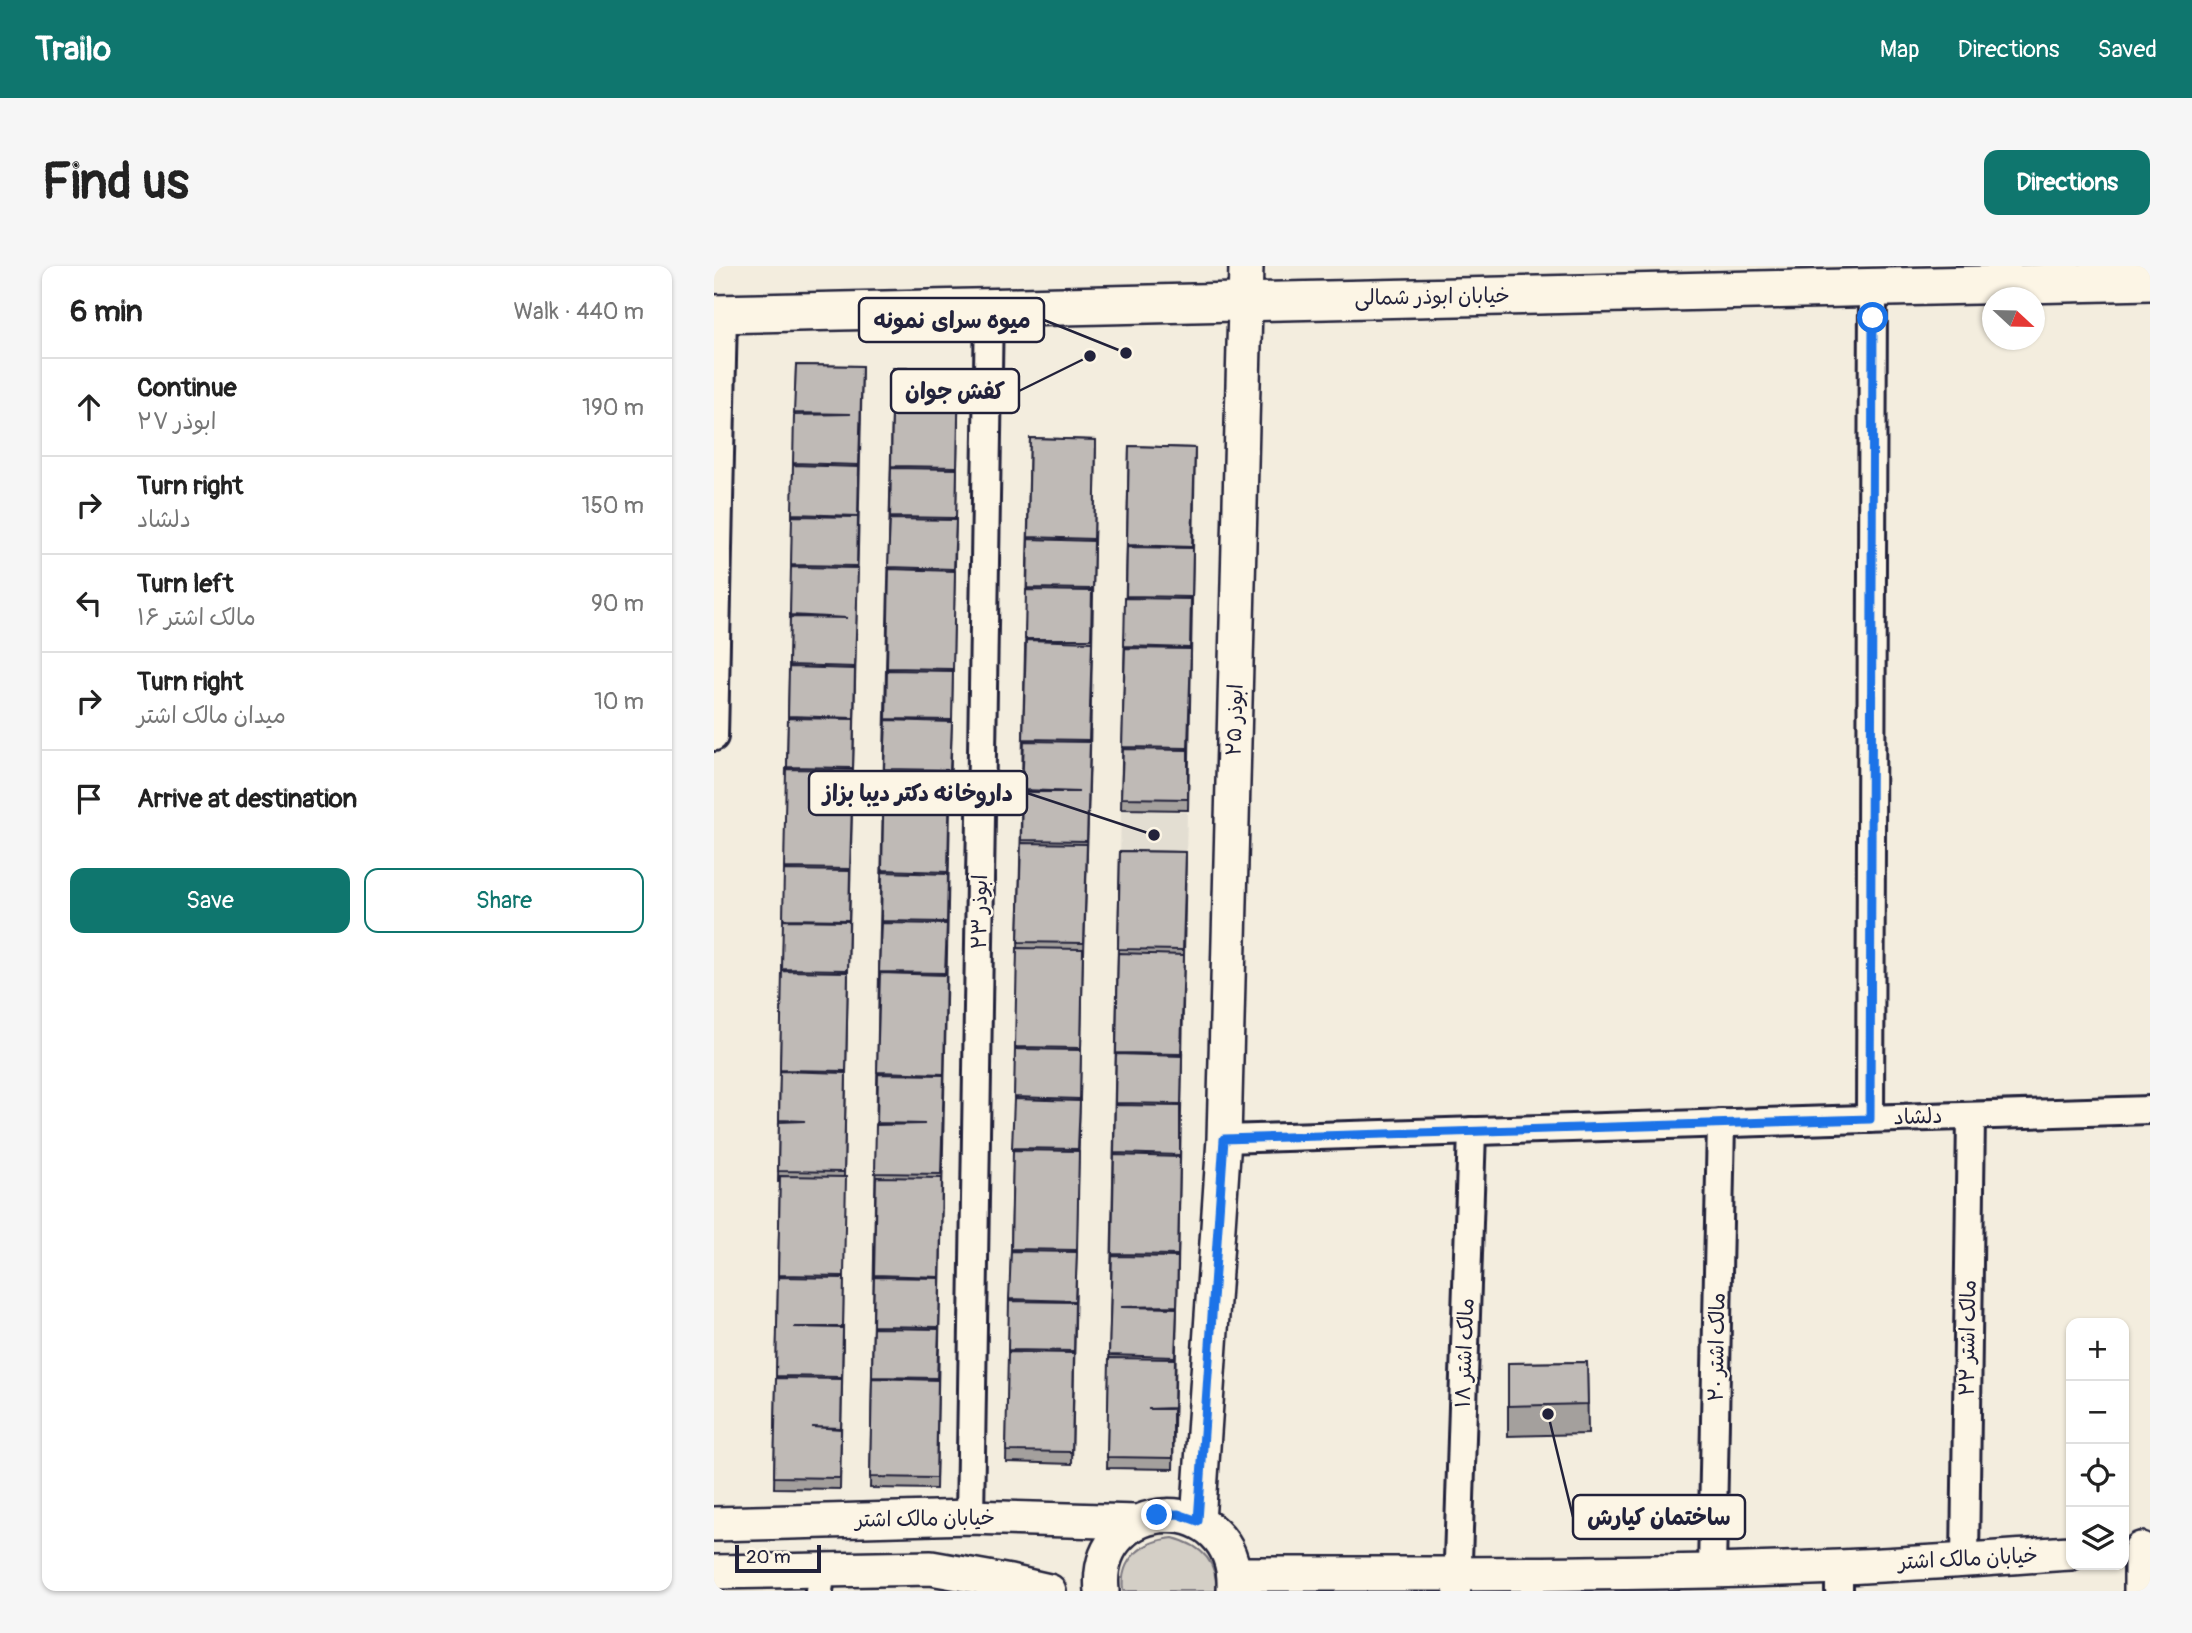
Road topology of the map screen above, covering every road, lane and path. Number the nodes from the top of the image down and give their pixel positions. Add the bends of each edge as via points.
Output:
1 (2150, 281) edge
2 (1246, 284) edge
3 (1873, 288) junction
4 (989, 307) junction
5 (719, 314) edge
6 (714, 737) edge
7 (2150, 1110) edge
8 (1971, 1116) junction
9 (1870, 1119) junction
10 (1721, 1124) junction
11 (1472, 1131) junction
12 (1224, 1139) junction
13 (970, 1517) junction
14 (1198, 1521) junction
15 (1137, 1522) junction
16 (714, 1524) edge
17 (2138, 1549) edge
18 (2066, 1553) edge
19 (1965, 1560) junction
20 (1712, 1570) junction
21 (714, 1572) edge
22 (1839, 1579) edge
23 (820, 1581) edge
24 (1235, 1582) edge
25 (1595, 1582) edge
26 (1457, 1583) edge
27 (1049, 1591) edge
28 (1102, 1591) edge
29 (2141, 1591) edge

1 - 3 main road, خیابان ابوذر شمالی
2 - 3 main road, خیابان ابوذر شمالی
2 - 4 main road, خیابان ابوذر شمالی
2 - 12 street, ابوذر ۲۵
3 - 9 street
4 - 5 main road, خیابان ابوذر شمالی
4 - 13 street, ابوذر ۲۳
5 - 6 street
7 - 8 street, دلشاد
8 - 9 street, دلشاد
8 - 19 street, مالک اشتر ۲۲
9 - 10 street, دلشاد
10 - 11 street, دلشاد
10 - 20 street, مالک اشتر ۲۰
11 - 12 street, دلشاد
11 - 26 street, مالک اشتر ۱۸
12 - 14 street, ابوذر ۲۵
13 - 15 street, خیابان مالک اشتر
13 - 16 street, خیابان مالک اشتر
14 - 15 street, خیابان مالک اشتر via 1178,1514
14 - 24 street via 1216,1534 1229,1552
15 - 28 street via 1109,1550 1102,1568
17 - 29 street
18 - 19 street, خیابان مالک اشتر
19 - 22 street, خیابان مالک اشتر
20 - 22 street, خیابان مالک اشتر
20 - 25 street, خیابان مالک اشتر
21 - 23 street
23 - 27 street via 931,1568
24 - 26 street, خیابان مالک اشتر
25 - 26 street, خیابان مالک اشتر

